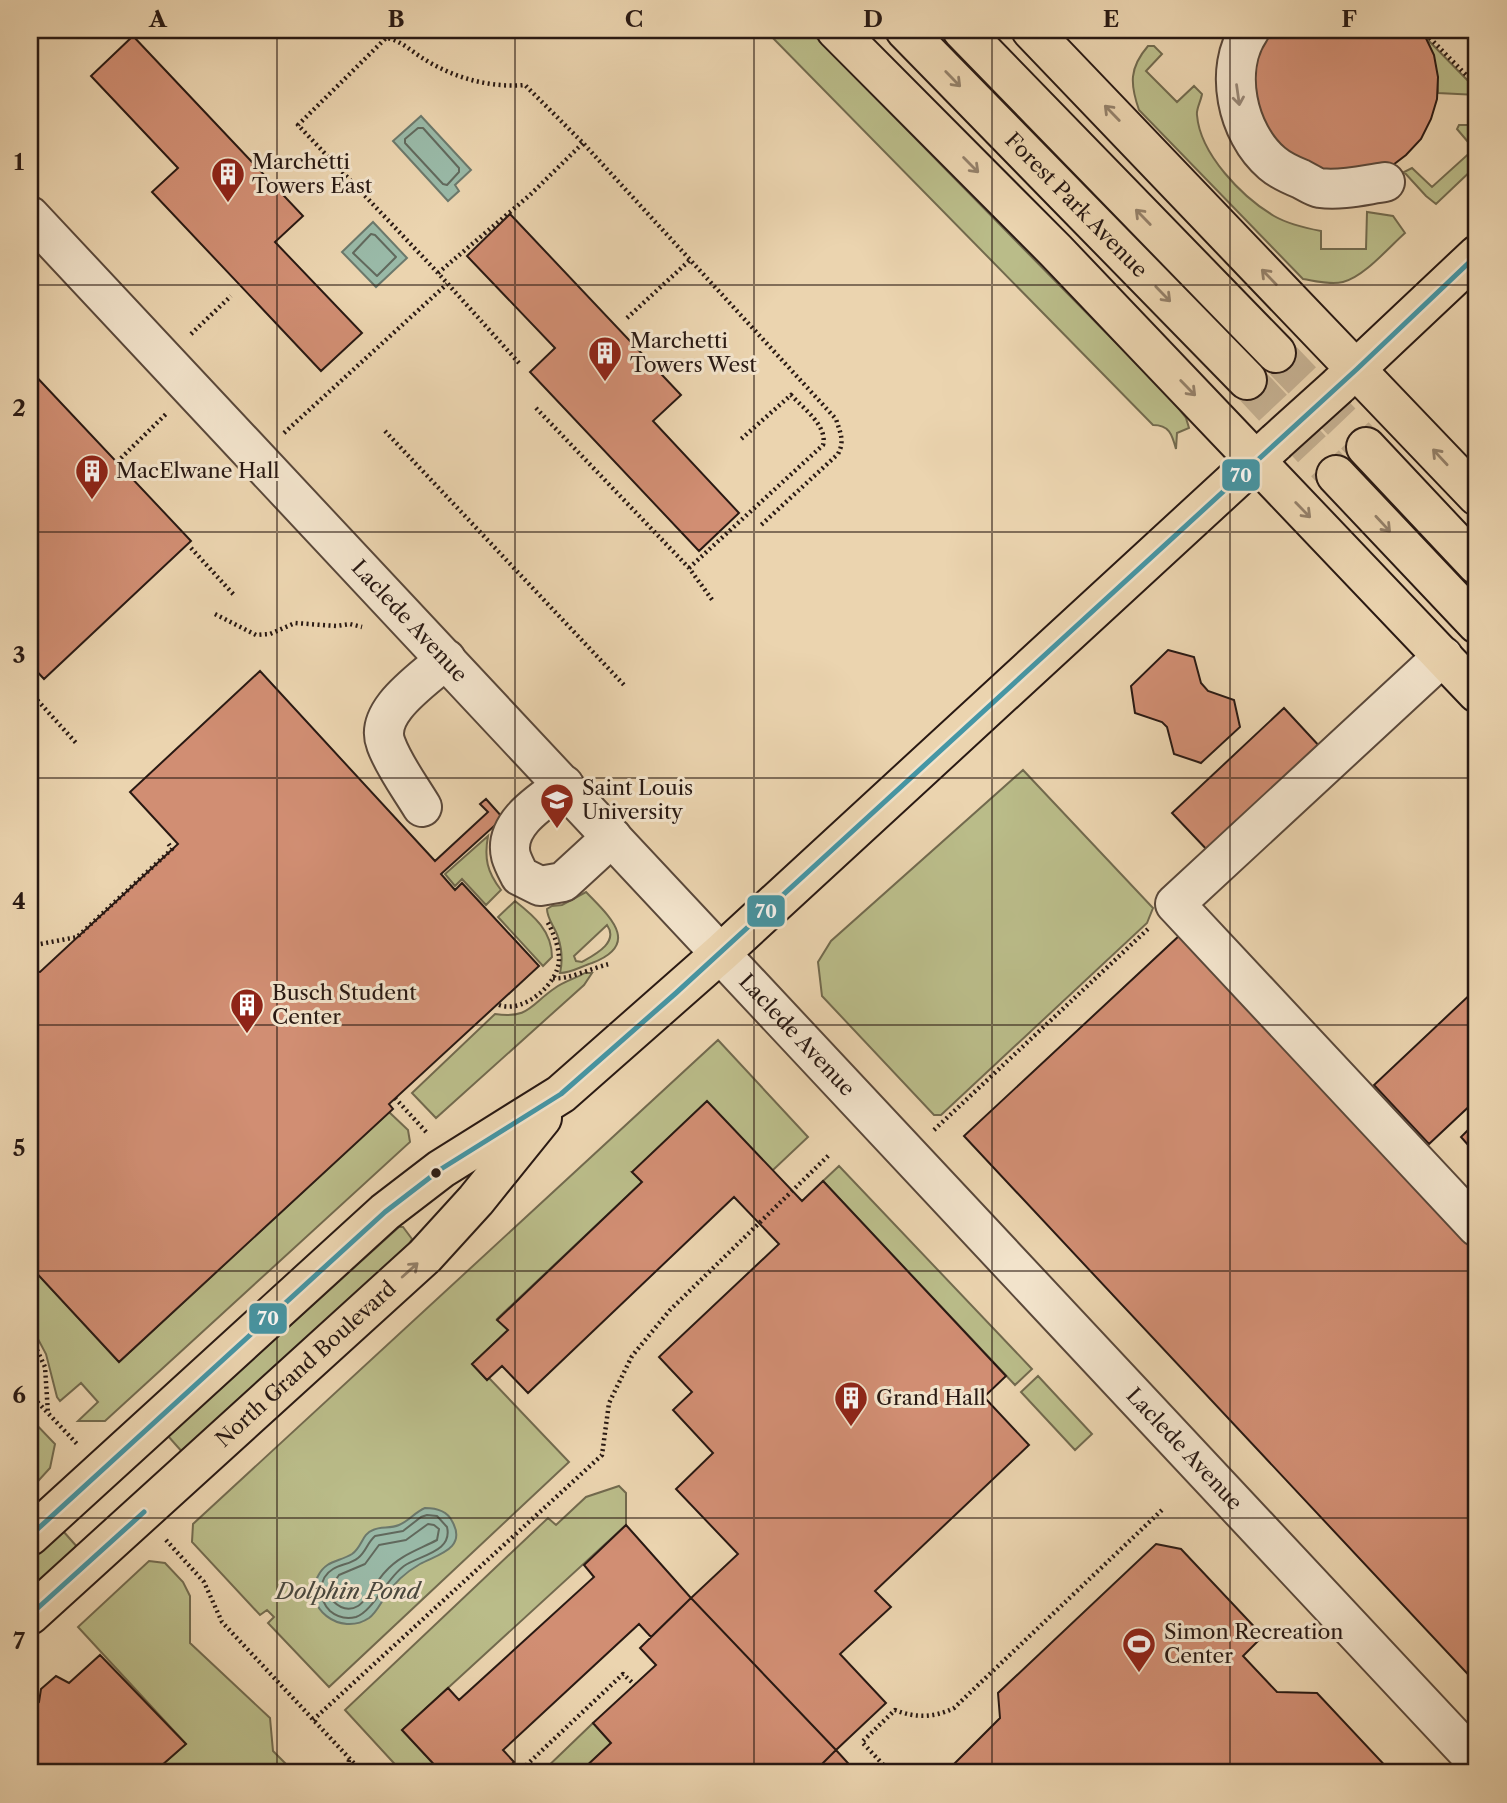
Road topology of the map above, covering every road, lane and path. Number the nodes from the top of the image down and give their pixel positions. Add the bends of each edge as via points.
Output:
1 (836, 30) edge
2 (905, 30) edge
3 (962, 30) edge
4 (1031, 30) edge
5 (1250, 30) edge
6 (1422, 30) edge
7 (1477, 86) edge
8 (583, 143) junction
9 (1385, 182) dead end
10 (30, 216) edge
11 (1477, 255) edge
12 (690, 260) junction
13 (438, 273) junction
14 (447, 284) junction
15 (232, 296) dead end
16 (627, 318) dead end
17 (1276, 353) tunnel mouth
18 (165, 359) junction
19 (519, 363) dead end
20 (1347, 377) junction
21 (1247, 380) tunnel mouth
22 (192, 389) junction
23 (536, 408) dead end
24 (385, 430) dead end
25 (284, 433) dead end
26 (740, 440) dead end
27 (1366, 447) tunnel mouth
28 (1266, 451) junction
29 (117, 462) dead end
30 (1336, 475) tunnel mouth
31 (1477, 496) edge
32 (760, 526) dead end
33 (191, 548) dead end
34 (1477, 565) edge
35 (689, 568) junction
36 (234, 595) dead end
37 (713, 601) dead end
38 (215, 614) dead end
39 (1477, 624) edge
40 (369, 629) dead end
41 (1443, 656) junction
42 (446, 659) junction
43 (624, 685) dead end
44 (30, 692) edge
45 (1477, 693) edge
46 (77, 744) dead end
47 (564, 785) junction
48 (422, 807) dead end
49 (612, 837) junction
50 (168, 843) dead end
51 (1175, 904) junction
52 (545, 919) dead end
53 (30, 946) edge
54 (721, 953) junction
55 (609, 964) dead end
56 (552, 978) junction
57 (499, 1005) dead end
58 (561, 1094) junction
59 (395, 1098) dead end
60 (429, 1135) dead end
61 (942, 1139) dead end
62 (829, 1155) dead end
63 (1477, 1227) edge
64 (30, 1335) edge
65 (30, 1394) edge
66 (33, 1401) edge
67 (48, 1413) junction
68 (83, 1450) dead end
69 (1163, 1508) dead end
70 (30, 1536) edge
71 (161, 1536) dead end
72 (30, 1615) edge
73 (635, 1685) dead end
74 (313, 1720) junction
75 (349, 1759) junction
76 (1477, 1762) edge
77 (348, 1773) edge
78 (363, 1773) edge
79 (518, 1773) edge
80 (891, 1773) edge

1 -> 28 main road via 1056,251
2 -> 21 main road, Forest Park Avenue
17 -> 3 main road, Forest Park Avenue
20 -> 4 main road
5 -> 9 street via 1237,66 1236,90 1242,118 1256,145 1272,163 1318,188
6 - 7 path
8 - 12 path
8 - 13 path
8 - 13 path via 525,85 493,85 454,74 386,38 298,125
10 - 18 street, Laclede Avenue
11 - 20 main road, North Grand Boulevard
12 - 16 path
12 - 32 path via 836,419 842,437 838,454
13 - 14 path
14 - 19 path
14 - 25 path
15 - 18 path
18 - 22 street, Laclede Avenue
20 - 28 main road, North Grand Boulevard, bridge
31 -> 20 main road
22 - 29 path
22 - 42 street, Laclede Avenue
23 - 35 path
24 - 43 path
26 - 35 path via 791,395 825,437 822,445
27 - 34 main road
28 -> 41 main road
28 - 54 main road, North Grand Boulevard
30 -> 39 main road
33 - 36 path
35 - 37 path
38 - 40 path via 256,635 295,623 351,624
41 - 45 main road
41 - 51 street
42 - 47 street, Laclede Avenue
42 - 48 street via 390,709 385,720 385,742
44 - 46 path
47 - 49 street, Laclede Avenue
47 - 49 street via 513,830 510,853 520,877 540,886 563,882
49 - 54 street, Laclede Avenue
50 - 53 path via 172,849 77,937
51 - 61 path via 933,1129
51 - 63 street
52 - 56 path via 553,931 559,961
54 - 58 main road, North Grand Boulevard
54 - 76 street, Laclede Avenue
55 - 56 path
56 - 57 path via 524,1004 509,1009
58 - 70 main road, North Grand Boulevard via 441,1169 385,1212
72 -> 58 main road, North Grand Boulevard via 425,1256
59 - 60 path
62 - 74 path via 670,1310 632,1356 609,1403 602,1455
64 - 67 path via 45,1367
65 - 66 path
66 - 67 path
67 - 68 path
69 - 80 path via 954,1708 940,1715 910,1716 895,1710 862,1742
71 - 74 path via 204,1582 222,1622
73 - 79 path via 623,1674
74 - 75 path
75 - 77 path
75 - 78 path

